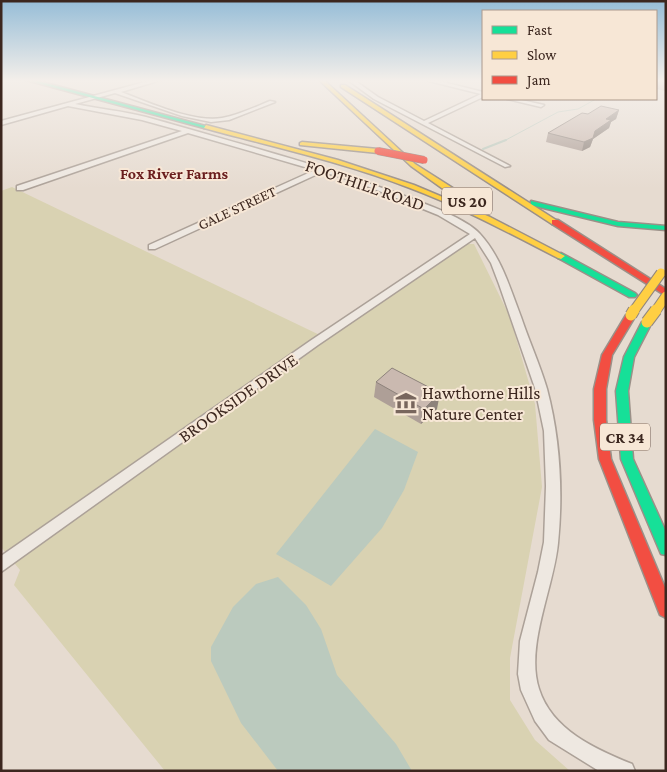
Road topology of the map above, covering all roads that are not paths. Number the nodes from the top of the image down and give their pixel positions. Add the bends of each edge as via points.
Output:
1 (27, 116) edge
2 (131, 116) edge
3 (163, 116) edge
4 (194, 116) edge
5 (231, 116) edge
6 (360, 116) edge
7 (390, 116) edge
8 (410, 116) edge
9 (437, 116) edge
10 (1, 123) edge
11 (423, 123) junction
12 (206, 127) junction
13 (188, 131) junction
14 (429, 162) dead end
15 (507, 166) dead end
16 (447, 168) dead end
17 (322, 169) junction
18 (500, 187) junction
19 (20, 188) dead end
20 (521, 199) junction
21 (666, 228) edge
22 (476, 234) junction
23 (579, 239) junction
24 (152, 247) dead end
25 (664, 270) edge
26 (666, 288) edge
27 (632, 295) junction
28 (666, 295) edge
29 (666, 315) edge
30 (666, 549) edge
31 (1, 565) edge
32 (666, 610) edge
33 (625, 771) edge

1 - 10 street
2 - 13 street, FOOTHILL ROAD
3 - 12 main road
4 - 5 street via 210,120
6 - 27 main road, US 20 via 413,165 463,199
7 - 18 main road, US 20
8 - 11 street
9 - 11 street
11 - 15 street
12 - 14 main road, bridge via 283,142 378,151
12 - 27 main road via 363,171 437,197
13 - 17 street, FOOTHILL ROAD
13 - 19 street
16 - 23 main road via 478,181
17 - 22 street, FOOTHILL ROAD via 441,213
17 - 24 street, GALE STREET
18 - 20 main road
18 - 23 main road, US 20
20 - 21 main road via 618,224
20 - 26 main road
22 - 31 street, BROOKSIDE DRIVE via 314,343
22 - 33 street, FOOTHILL ROAD via 504,284 541,388 550,431 553,486 551,542 528,641 530,690 541,715 556,733 601,762
23 - 28 main road, US 20
25 - 32 main road, CR 34, bridge via 607,355 600,389 600,420 605,458
27 - 29 main road, US 20
28 - 30 main road, CR 34, bridge via 646,322 629,356 622,391 627,459

